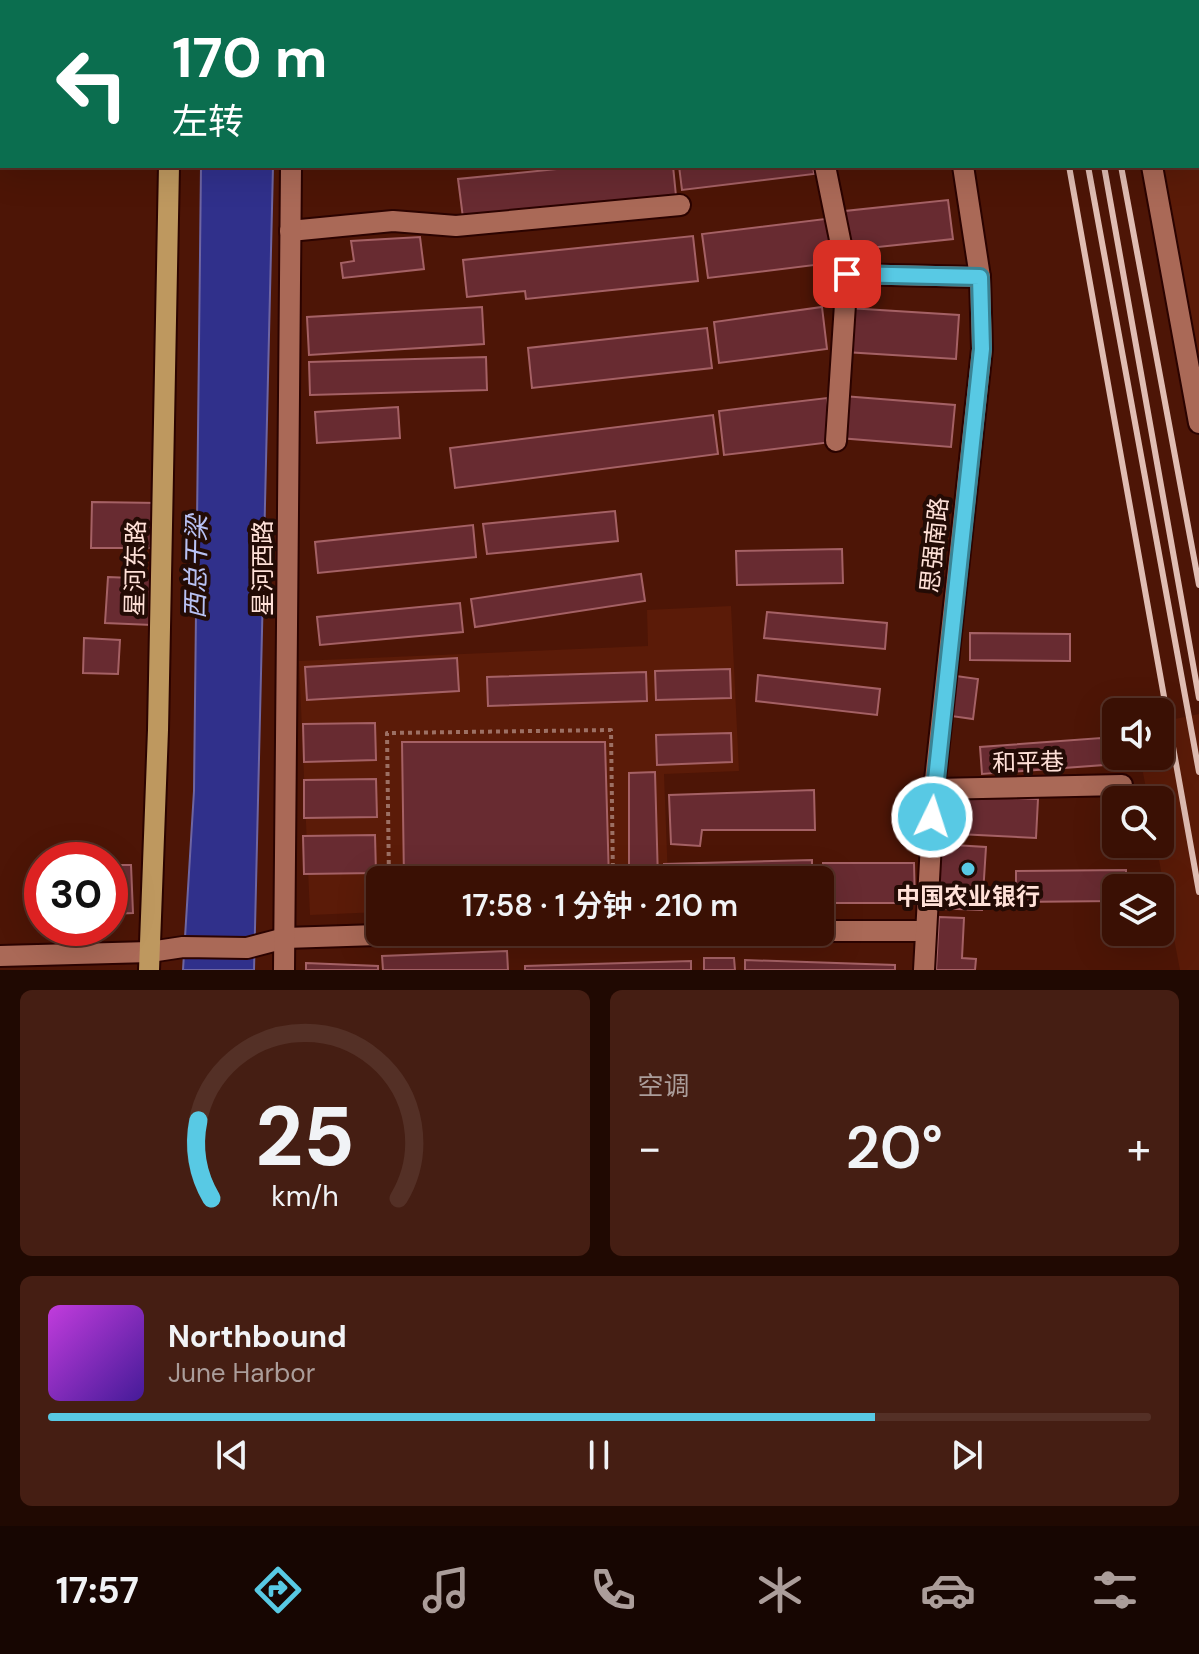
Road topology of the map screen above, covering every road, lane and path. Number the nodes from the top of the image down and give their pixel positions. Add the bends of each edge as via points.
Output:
1 (169, 168) edge
2 (291, 168) edge
3 (825, 168) edge
4 (963, 168) edge
5 (1152, 168) edge
6 (680, 205) dead end
7 (290, 231) junction
8 (847, 274) junction
9 (980, 277) junction
10 (1199, 423) edge
11 (836, 441) dead end
12 (1122, 785) dead end
13 (934, 789) junction
14 (389, 866) edge
15 (613, 866) edge
16 (834, 931) edge
17 (924, 931) junction
18 (366, 935) edge
19 (285, 938) junction
20 (5, 961) edge
21 (149, 961) edge
22 (284, 970) edge
23 (924, 970) edge

1 - 21 main road, 星河东路
2 - 7 street, 星河西路
3 - 8 street
4 - 9 street, 思强南路
5 - 10 street
6 - 7 street via 456,226 393,221
7 - 19 street, 星河西路
8 - 9 street
8 - 11 street
9 - 13 street, 思强南路 via 982,349
12 - 13 street, 和平巷
13 - 17 street, 思强南路
14 - 15 path via 387,733 611,730
16 - 17 street
17 - 23 street, 思强南路
18 - 19 street
19 - 21 street via 247,948 183,947
19 - 22 street, 星河西路
20 - 21 street

